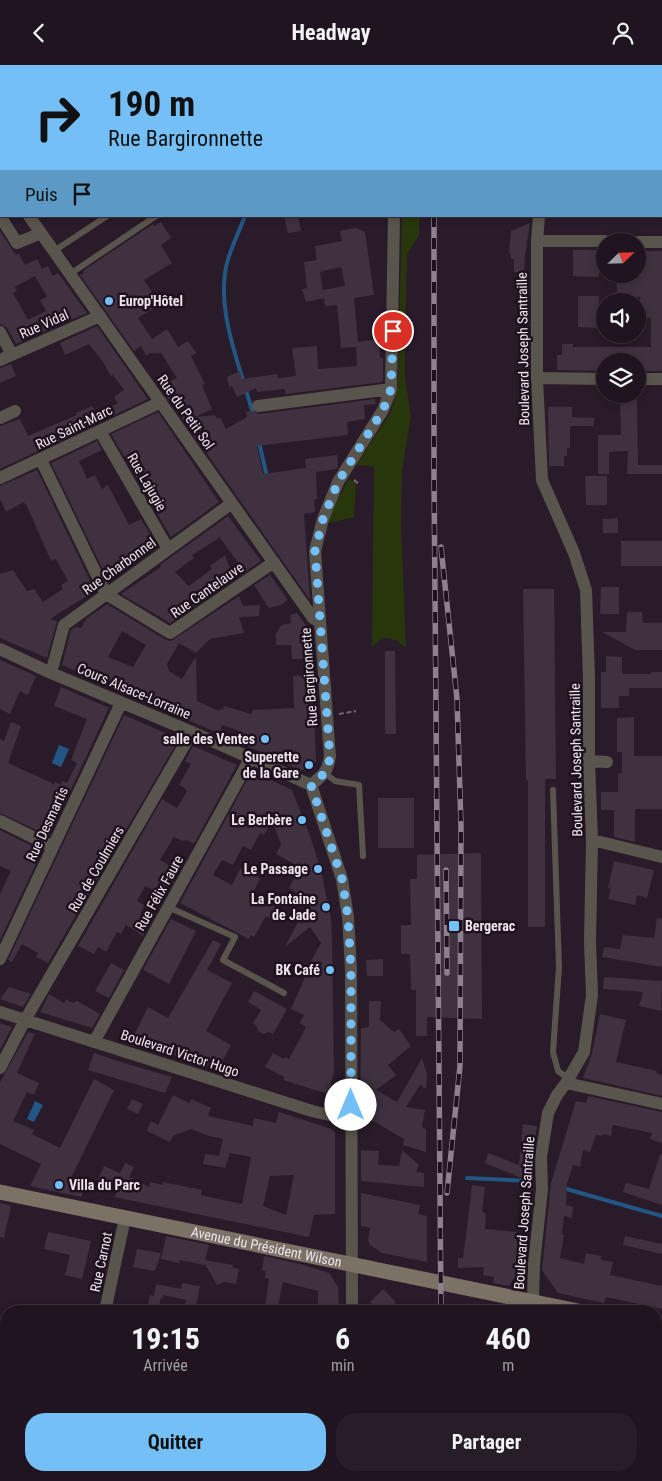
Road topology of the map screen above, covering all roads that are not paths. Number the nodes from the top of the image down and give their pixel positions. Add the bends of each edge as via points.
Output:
1 (1, 217) edge
2 (30, 217) edge
3 (105, 217) edge
4 (155, 217) edge
5 (394, 217) edge
6 (539, 217) edge
7 (41, 233) junction
8 (537, 241) junction
9 (596, 241) edge
10 (646, 242) edge
11 (662, 242) edge
12 (54, 251) junction
13 (70, 274) junction
14 (100, 316) junction
15 (0, 332) edge
16 (12, 355) junction
17 (0, 360) edge
18 (537, 378) junction
19 (596, 379) edge
20 (646, 379) edge
21 (662, 379) edge
22 (391, 389) junction
23 (161, 402) junction
24 (258, 406) dead end
25 (16, 411) dead end
26 (0, 418) edge
27 (100, 431) junction
28 (41, 459) junction
29 (0, 477) edge
30 (232, 503) junction
31 (168, 549) junction
32 (274, 562) junction
33 (106, 594) junction
34 (320, 622) junction
35 (0, 649) edge
36 (51, 673) junction
37 (121, 703) junction
38 (192, 732) junction
39 (250, 759) junction
40 (589, 761) junction
41 (607, 763) dead end
42 (325, 773) junction
43 (311, 785) junction
44 (553, 791) dead end
45 (0, 821) edge
46 (592, 840) junction
47 (53, 847) junction
48 (363, 856) dead end
49 (662, 857) edge
50 (168, 907) junction
51 (0, 959) edge
52 (284, 993) dead end
53 (0, 1012) edge
54 (25, 1020) junction
55 (94, 1042) junction
56 (0, 1068) edge
57 (568, 1081) junction
58 (662, 1104) edge
59 (351, 1120) junction
60 (0, 1192) edge
61 (125, 1218) junction
62 (352, 1264) junction
63 (106, 1305) edge
64 (352, 1305) edge
65 (531, 1305) edge
66 (534, 1305) edge

1 - 7 street via 17,243
2 - 7 street, Rue du Petit Sol
3 - 12 lane
4 - 13 lane
5 - 22 street, Rue Bargironnette
6 - 8 street, Boulevard Joseph Santraille
7 - 12 street, Rue du Petit Sol
8 - 9 street
8 - 18 street, Boulevard Joseph Santraille
10 - 11 street
12 - 13 street, Rue du Petit Sol
13 - 14 street, Rue du Petit Sol
14 - 16 street, Rue Vidal
14 - 23 street, Rue du Petit Sol
15 - 16 street
16 - 17 street, Rue Vidal
18 - 19 street
18 - 40 street, Boulevard Joseph Santraille via 542,480 574,553 586,590
20 - 21 street
22 - 24 street
22 - 34 street, Rue Bargironnette via 383,410 338,482 323,519 315,551
23 - 27 street, Rue Saint-Marc
23 - 30 street, Rue du Petit Sol
25 - 26 street
27 - 28 street, Rue Saint-Marc
27 - 31 street, Rue Lajugie
28 - 29 street, Rue Saint-Marc
28 - 33 street
30 - 31 street, Rue Charbonnel
30 - 32 street, Rue du Petit Sol
31 - 33 street, Rue Charbonnel
32 - 33 street, Rue Cantelauve via 170,633
32 - 34 street, Rue du Petit Sol via 313,618
33 - 36 street, Rue Charbonnel via 64,625
34 - 42 street, Rue Bargironnette via 330,757
35 - 36 street, Cours Alsace-Lorraine
36 - 37 street, Cours Alsace-Lorraine
37 - 38 street, Cours Alsace-Lorraine
37 - 47 street, Rue Desmartis
38 - 39 street, Cours Alsace-Lorraine
38 - 54 street, Rue de Coulmiers
39 - 43 street, Cours Alsace-Lorraine
39 - 50 street, Rue Félix Faure
40 - 41 street
40 - 46 street, Boulevard Joseph Santraille
42 - 43 street
42 - 48 lane via 335,781 359,785
43 - 59 street via 342,879 348,917
44 - 57 lane via 559,967 553,1053 558,1071
45 - 47 street
46 - 49 street
46 - 57 street, Boulevard Joseph Santraille via 592,995 584,1053
47 - 51 street, Rue Desmartis
50 - 52 lane via 235,937 223,961
50 - 55 street, Rue Félix Faure
53 - 54 street, Boulevard Victor Hugo
54 - 55 street, Boulevard Victor Hugo
54 - 56 street, Rue de Coulmiers
55 - 59 street, Boulevard Victor Hugo via 312,1111
57 - 58 street
57 - 66 street, Boulevard Joseph Santraille via 548,1113 541,1157 542,1189 534,1263
59 - 62 street
60 - 61 main road, Avenue du Président Wilson
61 - 62 main road, Avenue du Président Wilson
61 - 63 street, Rue Carnot
62 - 64 street
62 - 65 main road, Avenue du Président Wilson via 508,1297

